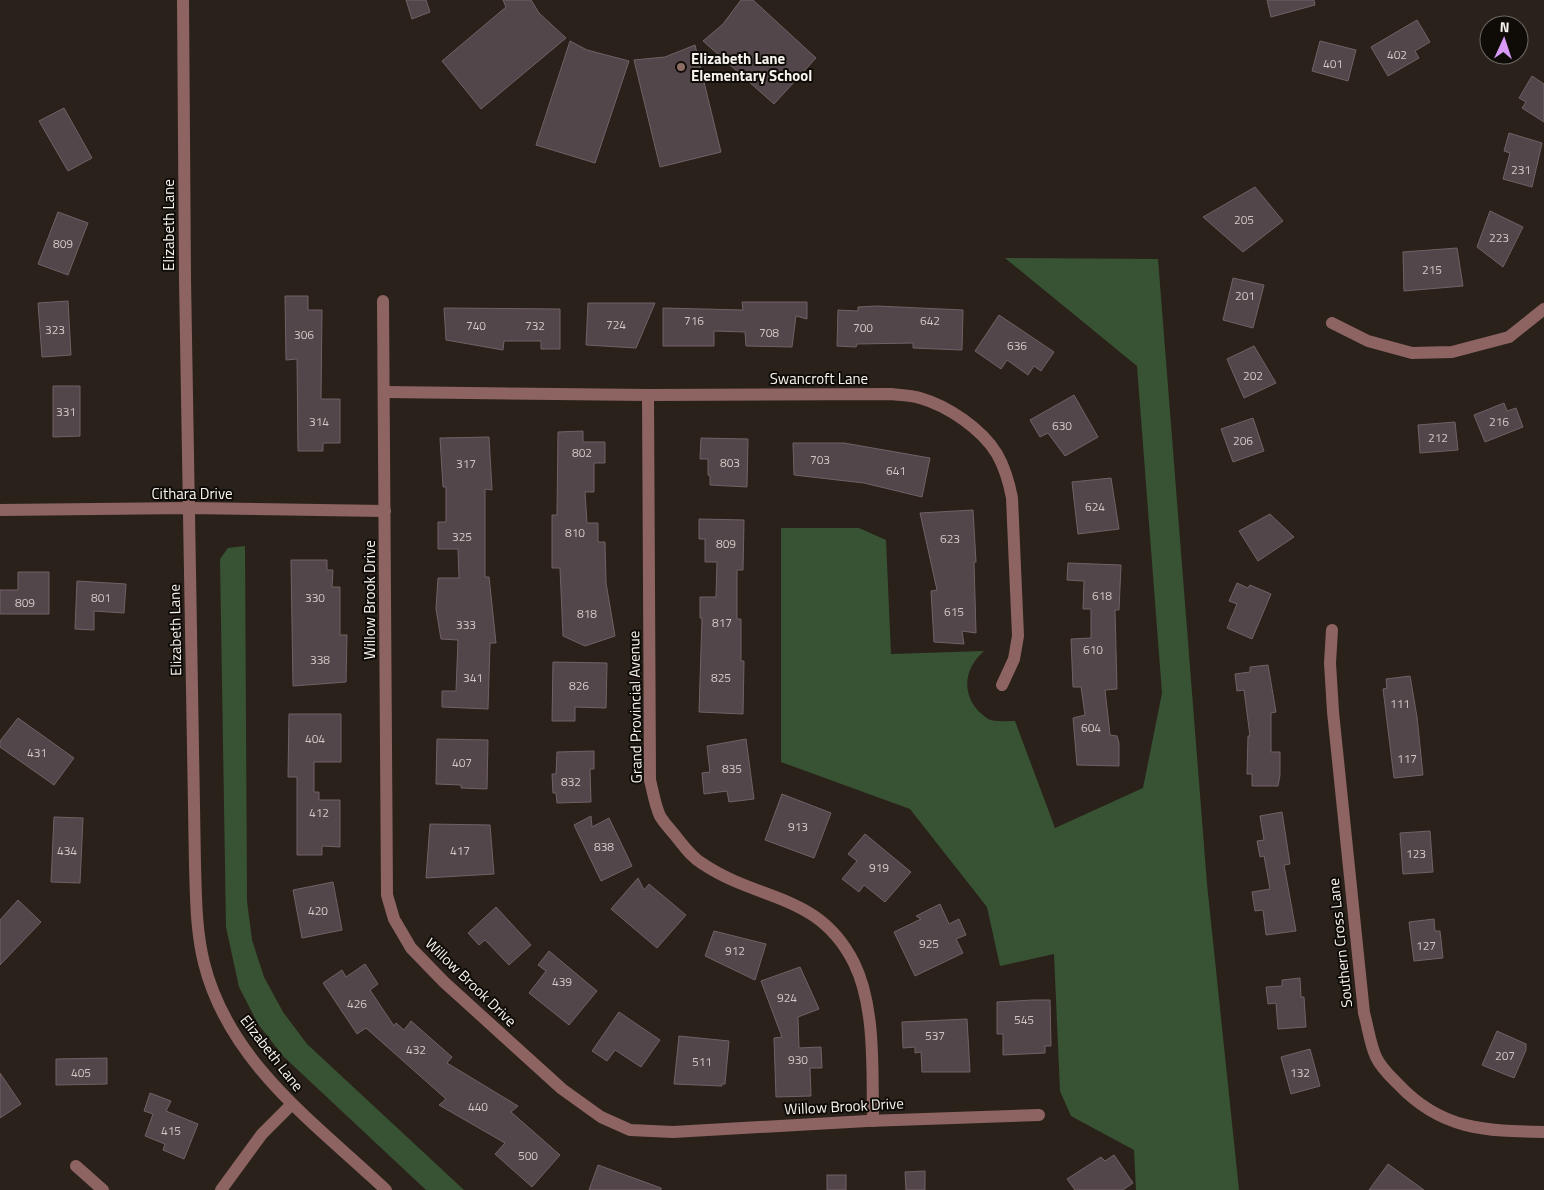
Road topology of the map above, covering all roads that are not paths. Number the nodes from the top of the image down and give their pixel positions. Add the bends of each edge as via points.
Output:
1 (183, 0) edge
2 (383, 300) dead end
3 (1544, 310) edge
4 (1332, 323) dead end
5 (384, 392) junction
6 (648, 395) junction
7 (189, 508) junction
8 (0, 510) edge
9 (385, 511) junction
10 (1332, 630) dead end
11 (1002, 685) dead end
12 (292, 1104) junction
13 (1039, 1115) dead end
14 (873, 1121) junction
15 (1544, 1132) edge
16 (76, 1166) dead end
17 (104, 1190) edge
18 (221, 1190) edge
19 (386, 1190) edge

1 - 7 street, Elizabeth Lane
2 - 5 street, Willow Brook Drive
3 - 4 street via 1509,337 1452,352 1412,353 1368,341
5 - 6 street, Swancroft Lane
5 - 9 street, Willow Brook Drive
6 - 11 street, Swancroft Lane via 905,396 920,398 948,410 974,428 996,453 1008,477 1012,498 1018,636 1014,659
6 - 14 street, Grand Provincial Avenue via 650,780 655,801 661,817 684,848 702,864 729,879 806,910 824,922 840,940 855,964 866,1002
7 - 8 street, Cithara Drive
7 - 9 street, Cithara Drive
7 - 12 street, Elizabeth Lane via 199,938 210,983 229,1027 250,1057
9 - 14 street, Willow Brook Drive via 387,895 394,918 412,948 444,982 562,1089 601,1117 630,1130 674,1132
10 - 15 street, Southern Cross Lane via 1333,712 1362,994 1376,1057 1410,1096 1438,1116 1474,1128
12 - 18 street via 262,1134
12 - 19 street, Elizabeth Lane
13 - 14 street, Willow Brook Drive
16 - 17 street

